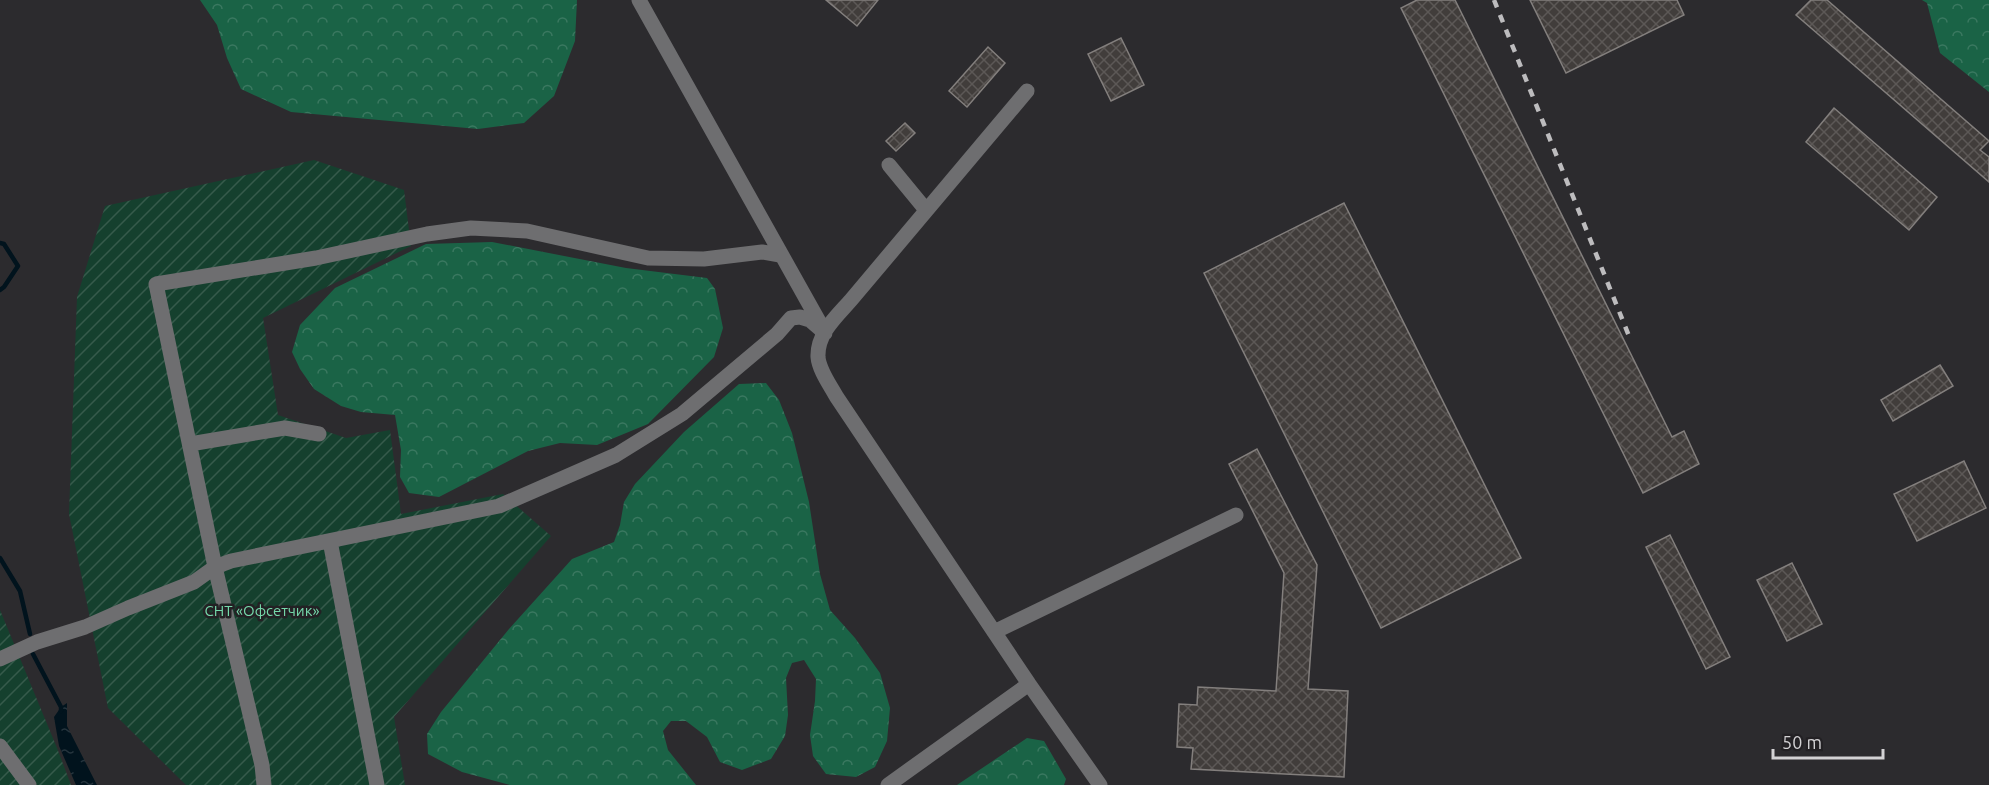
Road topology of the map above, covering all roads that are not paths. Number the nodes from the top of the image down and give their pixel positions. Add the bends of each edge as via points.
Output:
1 (639, 0) edge
2 (1027, 91) dead end
3 (889, 165) dead end
4 (926, 210) junction
5 (780, 255) junction
6 (825, 333) junction
7 (319, 434) dead end
8 (190, 444) junction
9 (1236, 515) dead end
10 (330, 541) junction
11 (215, 567) junction
12 (994, 632) junction
13 (0, 659) edge
14 (1029, 684) junction
15 (0, 746) edge
16 (29, 785) edge
17 (264, 785) edge
18 (377, 785) edge
19 (888, 785) edge
20 (1100, 785) edge

1 - 5 street
2 - 4 street
3 - 4 street
4 - 6 street
5 - 6 street
5 - 8 street via 762,252 704,259 648,258 527,231 471,228 156,284
6 - 10 street via 810,320 792,318 682,414 616,455 499,506
6 - 12 street via 818,358 825,377
7 - 8 street via 285,428
8 - 11 street
9 - 12 street
10 - 11 street
10 - 18 street
11 - 13 street via 194,582
11 - 17 street
12 - 14 street
14 - 19 street
14 - 20 street
15 - 16 street

